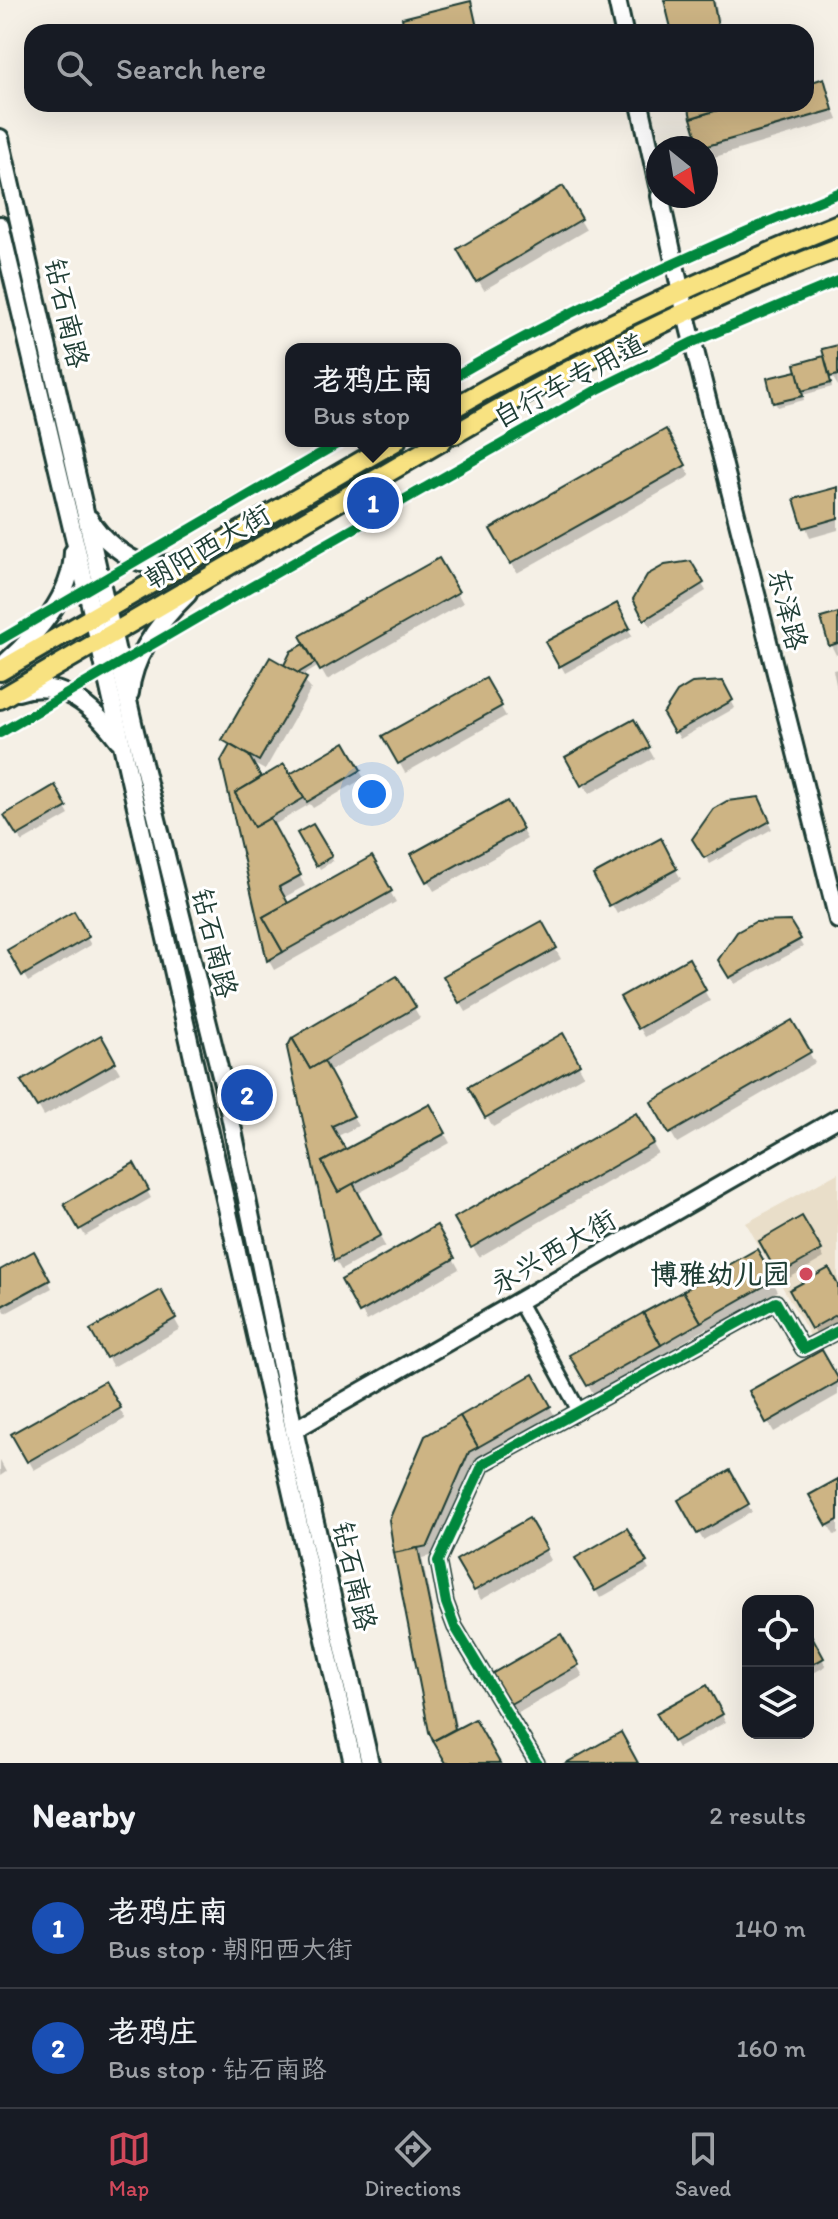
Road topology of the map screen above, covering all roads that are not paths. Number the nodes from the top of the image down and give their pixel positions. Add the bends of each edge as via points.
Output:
1 (617, 0) edge
2 (622, 24) edge
3 (642, 112) edge
4 (647, 136) edge
5 (0, 138) edge
6 (663, 208) edge
7 (838, 224) edge
8 (0, 225) edge
9 (838, 248) edge
10 (681, 292) junction
11 (685, 311) junction
12 (461, 404) edge
13 (461, 430) edge
14 (386, 447) edge
15 (432, 447) edge
16 (84, 508) junction
17 (73, 535) junction
18 (191, 560) junction
19 (200, 583) junction
20 (100, 613) junction
21 (105, 638) junction
22 (0, 669) edge
23 (2, 698) edge
24 (129, 706) junction
25 (121, 745) junction
26 (838, 920) edge
27 (838, 1118) edge
28 (518, 1300) junction
29 (838, 1331) edge
30 (579, 1411) junction
31 (294, 1430) junction
32 (353, 1763) edge
33 (370, 1763) edge
34 (537, 1763) edge

1 - 2 main road
3 - 4 main road
5 - 16 main road, 钻石南路
6 - 10 main road, 东泽路
7 - 10 main road
8 - 17 main road, 钻石南路
9 - 11 main road
10 - 11 main road, 东泽路
10 - 12 main road
11 - 13 main road
11 - 26 main road, 东泽路
14 - 18 main road, 朝阳西大街
15 - 19 main road, 朝阳西大街
16 - 18 main road via 101,534 145,564
16 - 20 main road, 钻石南路
17 - 20 main road, 钻石南路
17 - 22 main road via 71,575 64,591 34,635
18 - 20 main road, 朝阳西大街
19 - 21 main road, 朝阳西大街
19 - 24 main road via 171,610 144,648 131,680
20 - 21 main road, 钻石南路
20 - 22 main road, 朝阳西大街
21 - 23 main road, 朝阳西大街
21 - 24 main road, 钻石南路
21 - 25 main road, 钻石南路
23 - 25 main road via 32,687 54,688 93,709
24 - 31 main road, 钻石南路 via 226,1096
25 - 32 main road, 钻石南路
27 - 28 main road, 永兴西大街
28 - 30 street
28 - 31 main road, 永兴西大街
29 - 30 street via 803,1349 776,1302
30 - 34 street via 483,1464 438,1561 455,1627
31 - 33 main road, 钻石南路

